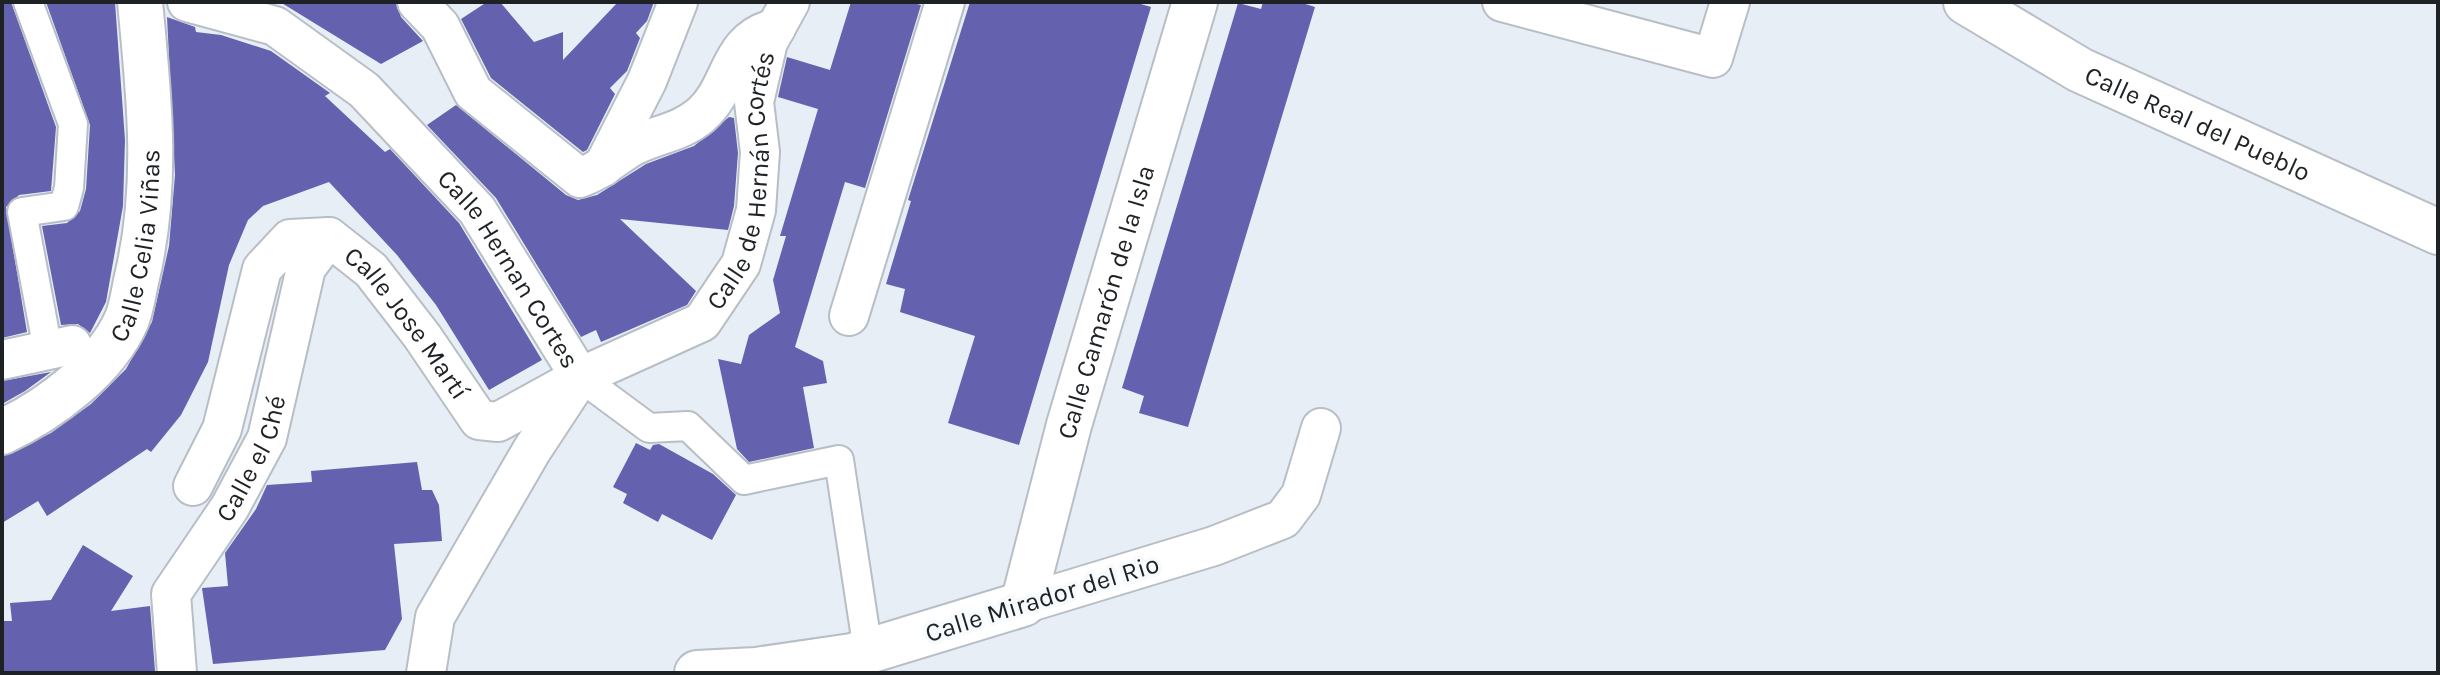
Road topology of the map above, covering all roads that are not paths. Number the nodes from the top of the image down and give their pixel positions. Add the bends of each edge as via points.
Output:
1 (28, 2) edge
2 (185, 2) edge
3 (417, 2) edge
4 (678, 2) edge
5 (945, 2) edge
6 (1195, 2) edge
7 (1502, 2) edge
8 (1730, 2) edge
9 (1966, 2) edge
10 (140, 3) edge
11 (783, 15) edge
12 (602, 169) junction
13 (2438, 232) edge
14 (329, 237) junction
15 (849, 316) dead end
16 (60, 348) joint
17 (2, 360) edge
18 (580, 377) junction
19 (1321, 428) dead end
20 (2, 432) edge
21 (193, 486) dead end
22 (1023, 604) junction
23 (868, 651) junction
24 (177, 673) edge
25 (426, 673) edge
26 (697, 673) edge

1 - 16 street via 73,124 64,206 22,212
2 - 10 street, Calle Hernan Cortes
2 - 18 street, Calle Hernan Cortes via 275,26 364,90 477,210
3 - 12 street via 440,26 473,92 580,178
4 - 12 street via 647,81
5 - 15 street
6 - 22 street, Calle Camarón de la Isla via 1069,425
7 - 8 street via 1713,58
9 - 13 street, Calle Real del Pueblo via 2080,70
10 - 20 street, Calle Celia Viñas via 153,150 148,231 127,318 108,350 70,387 28,420
11 - 12 street via 740,49 703,114 675,132 630,148
11 - 18 street, Calle de Hernán Cortés via 768,42 754,102 760,152 756,210 741,264 702,322
14 - 18 street, Calle Jose Martí via 371,270 479,420 498,422
14 - 21 street, Calle Jose Martí via 290,239 262,269 222,429
14 - 24 street, Calle el Ché via 306,268 267,438 230,507 171,594
16 - 17 street
18 - 23 street, Calle Hernan Cortes via 649,428 688,426 744,480 839,460
18 - 25 street via 435,617
19 - 22 street, Calle Mirador del Rio via 1301,495 1283,519 1214,546
22 - 23 street, Calle Mirador del Rio
23 - 26 street, Calle Mirador del Rio via 756,670

